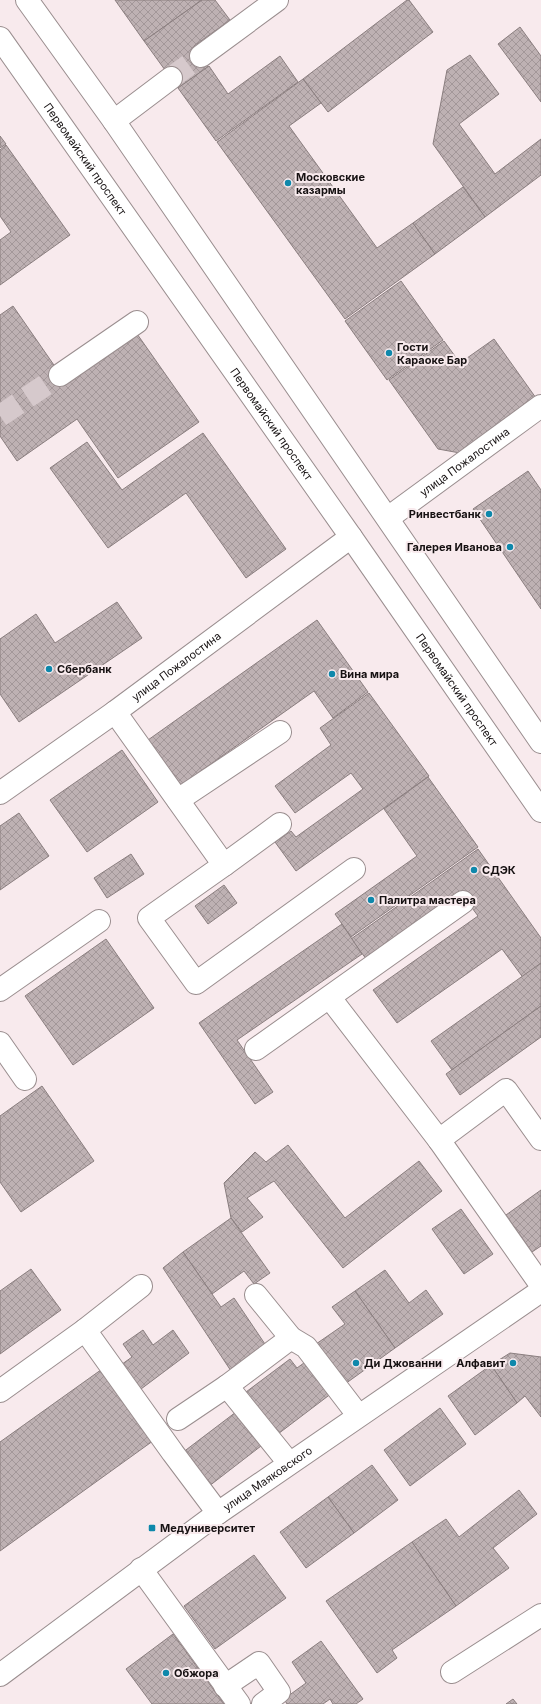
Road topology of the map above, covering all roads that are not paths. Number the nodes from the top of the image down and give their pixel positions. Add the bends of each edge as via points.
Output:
1 (27, 0) edge
2 (277, 0) edge
3 (0, 38) edge
4 (201, 56) tunnel mouth
5 (170, 78) tunnel mouth
6 (114, 122) junction
7 (137, 322) dead end
8 (60, 374) tunnel mouth
9 (541, 406) edge
10 (388, 518) junction
11 (351, 537) junction
12 (115, 712) junction
13 (280, 732) dead end
14 (541, 742) edge
15 (0, 793) edge
16 (178, 800) junction
17 (541, 811) edge
18 (280, 824) dead end
19 (224, 865) junction
20 (354, 869) dead end
21 (463, 902) dead end
22 (100, 921) dead end
23 (0, 990) edge
24 (330, 998) junction
25 (0, 1043) edge
26 (256, 1049) dead end
27 (25, 1079) dead end
28 (541, 1139) edge
29 (439, 1140) junction
30 (541, 1285) edge
31 (141, 1286) dead end
32 (541, 1291) edge
33 (256, 1295) dead end
34 (85, 1330) junction
35 (291, 1338) junction
36 (227, 1386) junction
37 (0, 1391) edge
38 (358, 1416) junction
39 (178, 1419) dead end
40 (289, 1463) junction
41 (218, 1513) junction
42 (141, 1569) junction
43 (541, 1616) edge
44 (452, 1672) dead end
45 (0, 1675) edge
46 (225, 1686) junction
47 (239, 1704) edge
48 (262, 1704) edge

1 - 6 main road
2 - 4 main road
3 - 11 main road, Первомайский проспект
5 - 6 main road
6 - 10 main road
7 - 8 main road
9 - 10 main road, улица Пожалостина
10 - 14 main road
11 - 12 main road, улица Пожалостина
11 - 17 main road, Первомайский проспект
12 - 15 main road, улица Пожалостина
12 - 16 main road
13 - 16 main road
16 - 19 main road
18 - 19 main road
19 - 20 main road via 149,918 196,983
21 - 24 main road
22 - 23 main road
24 - 26 main road
24 - 29 main road
25 - 27 main road
28 - 29 main road via 506,1090
29 - 30 main road
31 - 34 main road
32 - 38 main road, улица Маяковского
33 - 35 main road
34 - 37 main road
34 - 41 main road
35 - 36 main road
35 - 38 main road via 306,1348
36 - 39 main road
36 - 40 main road
38 - 40 main road, улица Маяковского
40 - 41 main road, улица Маяковского
41 - 42 main road, улица Маяковского
42 - 45 main road, улица Маяковского
42 - 46 main road
43 - 44 main road
46 - 47 main road
46 - 48 main road via 259,1663 279,1692

